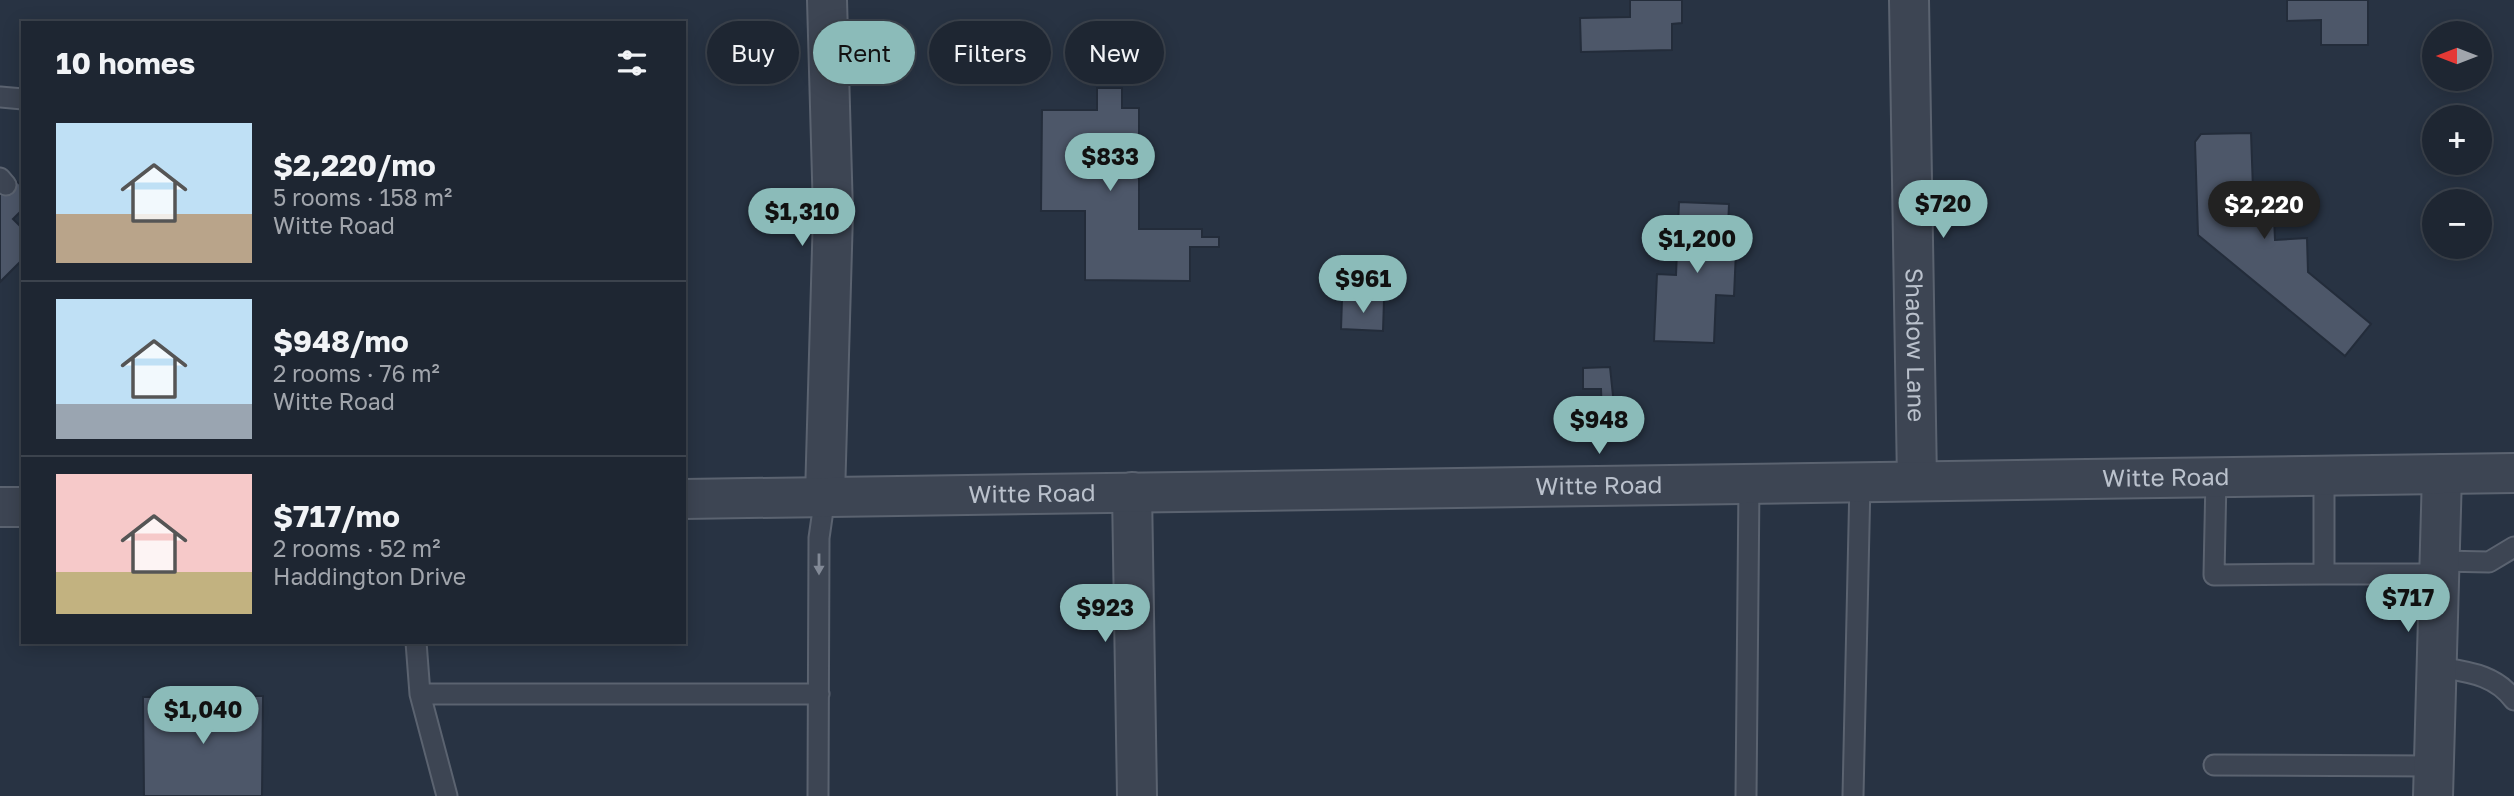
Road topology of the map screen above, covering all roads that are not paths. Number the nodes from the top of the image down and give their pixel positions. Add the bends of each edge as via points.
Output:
1 (827, 0) edge
2 (1909, 0) edge
3 (0, 97) edge
4 (21, 99) edge
5 (2514, 473) edge
6 (2442, 474) junction
7 (2324, 476) junction
8 (2216, 478) junction
9 (1917, 481) junction
10 (1860, 482) junction
11 (1749, 484) junction
12 (1132, 492) junction
13 (824, 496) junction
14 (686, 499) edge
15 (0, 507) edge
16 (21, 507) edge
17 (2514, 547) edge
18 (2440, 567) junction
19 (2324, 574) junction
20 (416, 644) edge
21 (2438, 667) junction
22 (819, 694) junction
23 (420, 695) junction
24 (2514, 700) edge
25 (2214, 765) dead end
26 (2434, 781) edge
27 (447, 796) edge
28 (818, 796) edge
29 (1137, 796) edge
30 (1746, 796) edge
31 (1853, 796) edge

1 - 13 street via 833,213
2 - 9 street, Shadow Lane
3 - 4 lane
5 - 6 street, Witte Road
6 - 7 street, Witte Road
6 - 18 street
7 - 8 street, Witte Road
7 - 19 lane
8 - 9 street, Witte Road
8 - 19 lane via 2214,575
9 - 10 street, Witte Road
10 - 11 street, Witte Road
10 - 31 lane
11 - 12 street, Witte Road
11 - 30 lane
12 - 13 street, Witte Road
12 - 29 street
13 - 14 street, Witte Road
13 -> 22 lane via 819,538
15 - 16 street
17 - 18 lane via 2490,562
18 - 19 lane
18 - 21 street
20 - 23 lane
21 - 24 lane via 2482,675 2507,690
21 - 26 street
22 - 23 lane
22 - 28 lane
23 - 27 lane
25 - 26 lane

